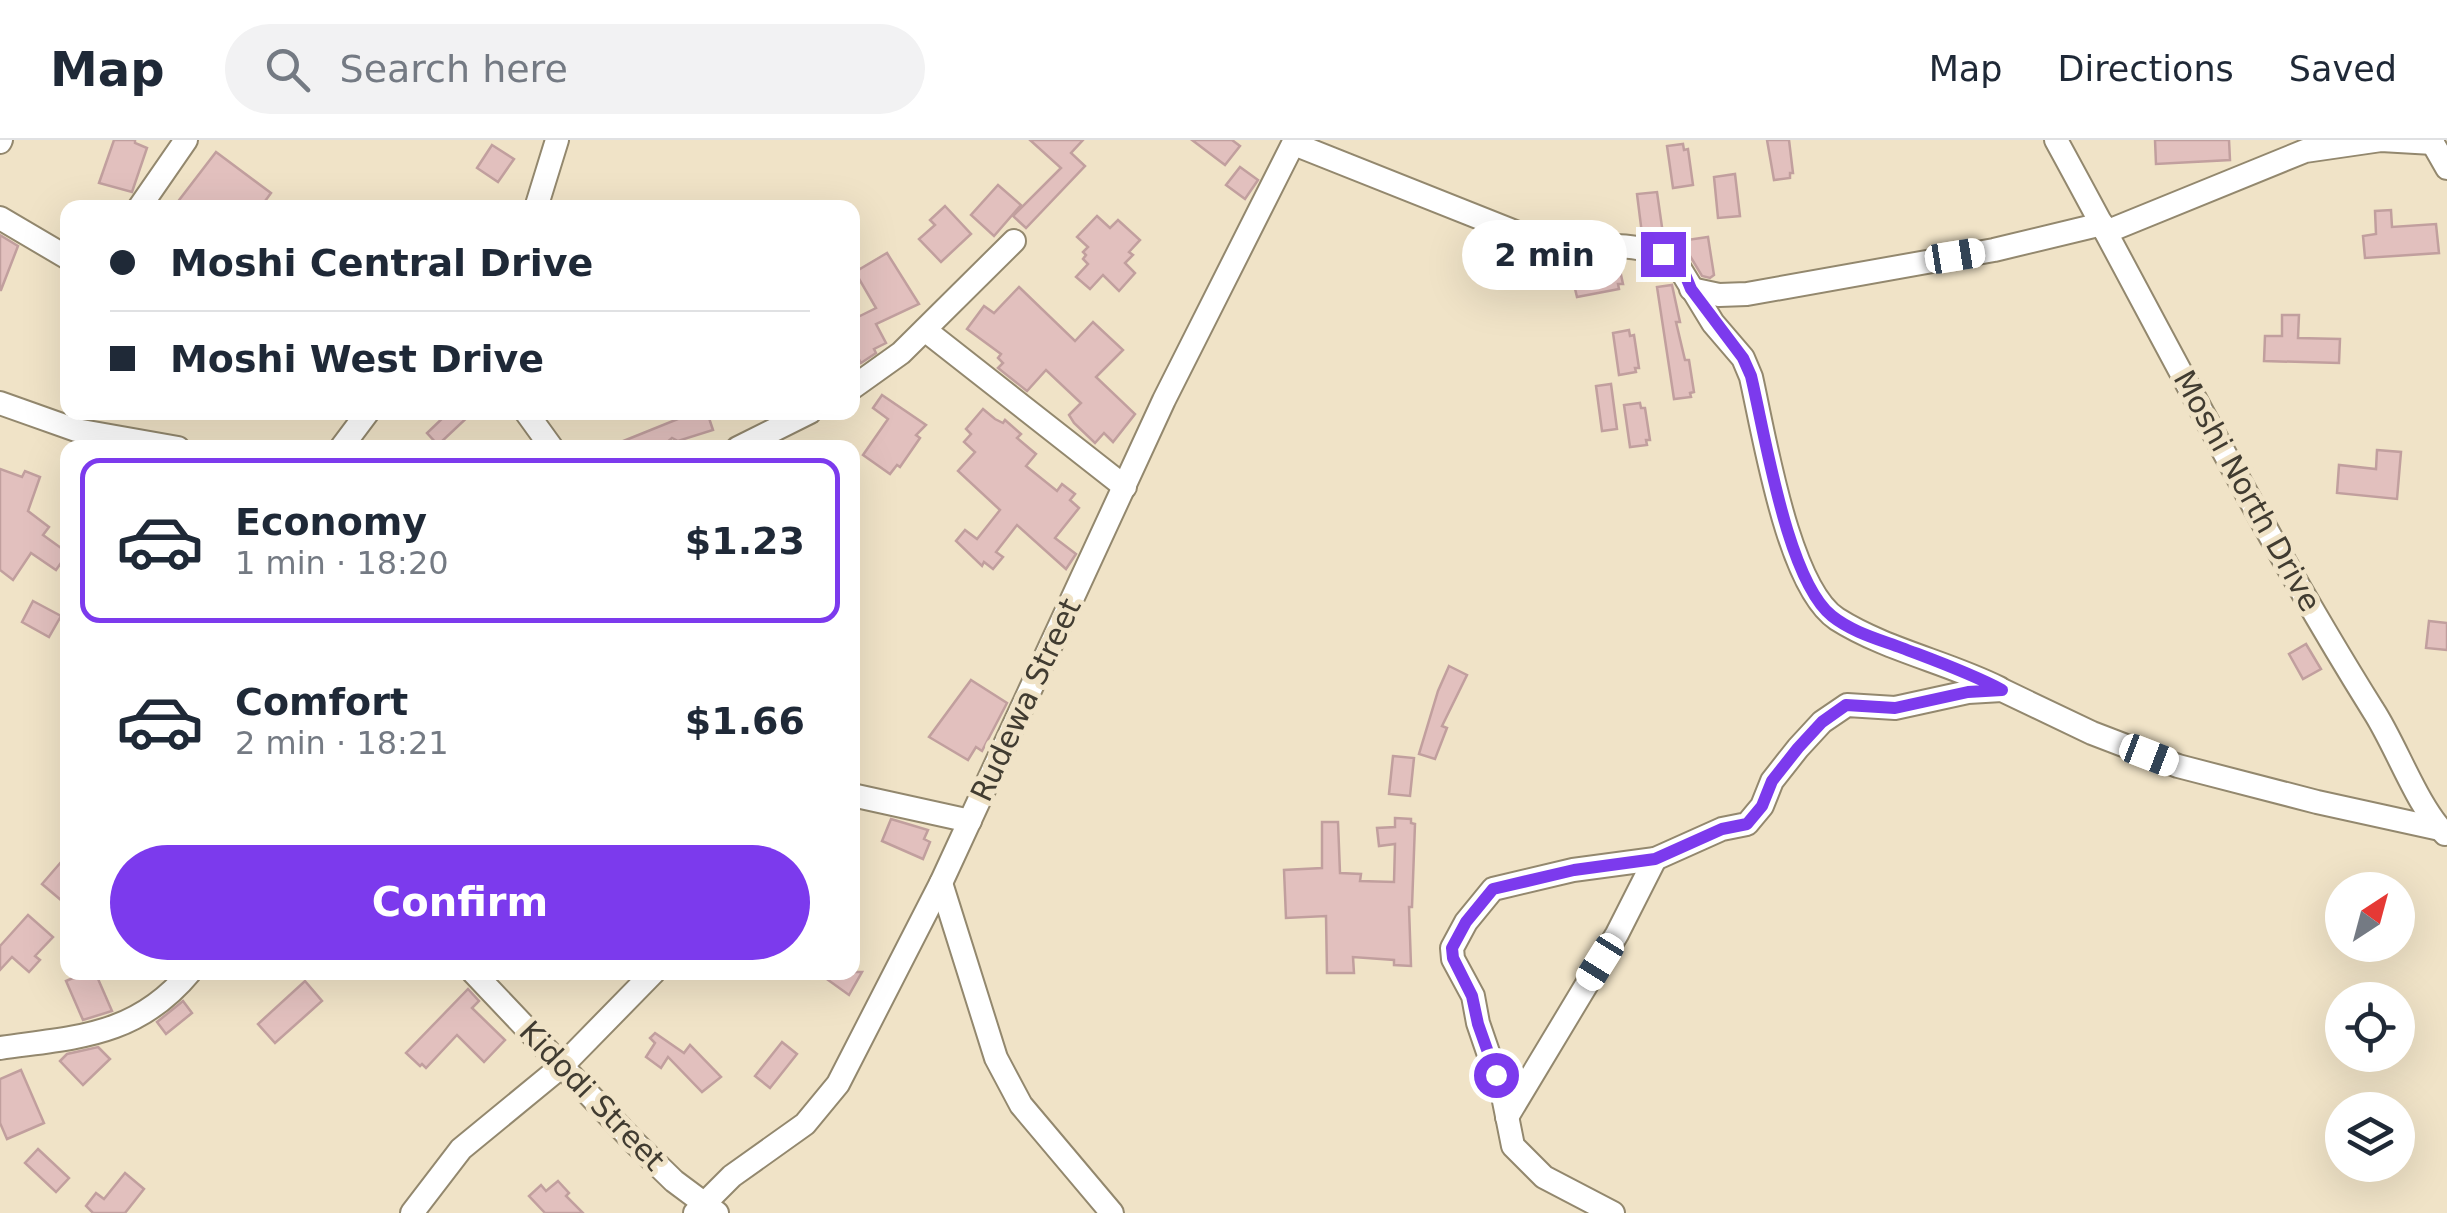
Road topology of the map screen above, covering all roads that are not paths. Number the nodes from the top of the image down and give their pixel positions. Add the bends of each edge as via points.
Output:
1 (186, 140) edge
2 (558, 140) edge
3 (2056, 140) edge
4 (1294, 142) edge
5 (2432, 142) edge
6 (2447, 168) edge
7 (145, 200) edge
8 (539, 200) edge
9 (0, 218) edge
10 (2104, 228) junction
11 (1014, 241) dead end
12 (60, 253) edge
13 (1691, 289) junction
14 (926, 330) junction
15 (860, 382) edge
16 (0, 404) edge
17 (794, 420) edge
18 (133, 440) edge
19 (754, 440) edge
20 (1125, 487) junction
21 (2002, 690) junction
22 (860, 797) edge
23 (970, 820) junction
24 (2443, 832) edge
25 (1655, 859) junction
26 (941, 883) junction
27 (183, 980) edge
28 (480, 980) edge
29 (646, 980) edge
30 (0, 1048) edge
31 (562, 1066) junction
32 (1507, 1117) junction
33 (705, 1210) edge
34 (412, 1213) edge
35 (1112, 1213) edge
36 (1613, 1213) edge

1 - 7 street
2 - 8 street
3 - 10 street, Moshi North Drive
4 - 13 street via 1543,243 1663,254 1674,259
4 - 20 street, Rudewa Street
5 - 6 street
5 - 10 street via 2382,140 2305,151
9 - 12 street
10 - 13 street via 1747,294
10 - 24 street, Moshi North Drive via 2317,620
11 - 14 street
13 - 21 street via 1751,376 1788,532 1819,603 1866,635
14 - 15 street
14 - 20 street
16 - 18 street via 76,430
17 - 19 street
20 - 23 street, Rudewa Street
21 - 24 street via 2178,766
21 - 25 street via 1837,710 1798,748 1747,824
22 - 23 street
23 - 26 street, Rudewa Street
25 - 32 street
25 - 32 street via 1513,882 1493,889 1466,922 1453,958 1472,996
26 - 33 street, Rudewa Street via 824,1104 732,1176
26 - 35 street via 996,1058 1030,1117
27 - 30 street via 140,1015 95,1035
28 - 31 street, Kidodi Street
29 - 31 street
31 - 33 street, Kidodi Street
31 - 34 street via 461,1150
32 - 36 street via 1513,1146 1544,1177

